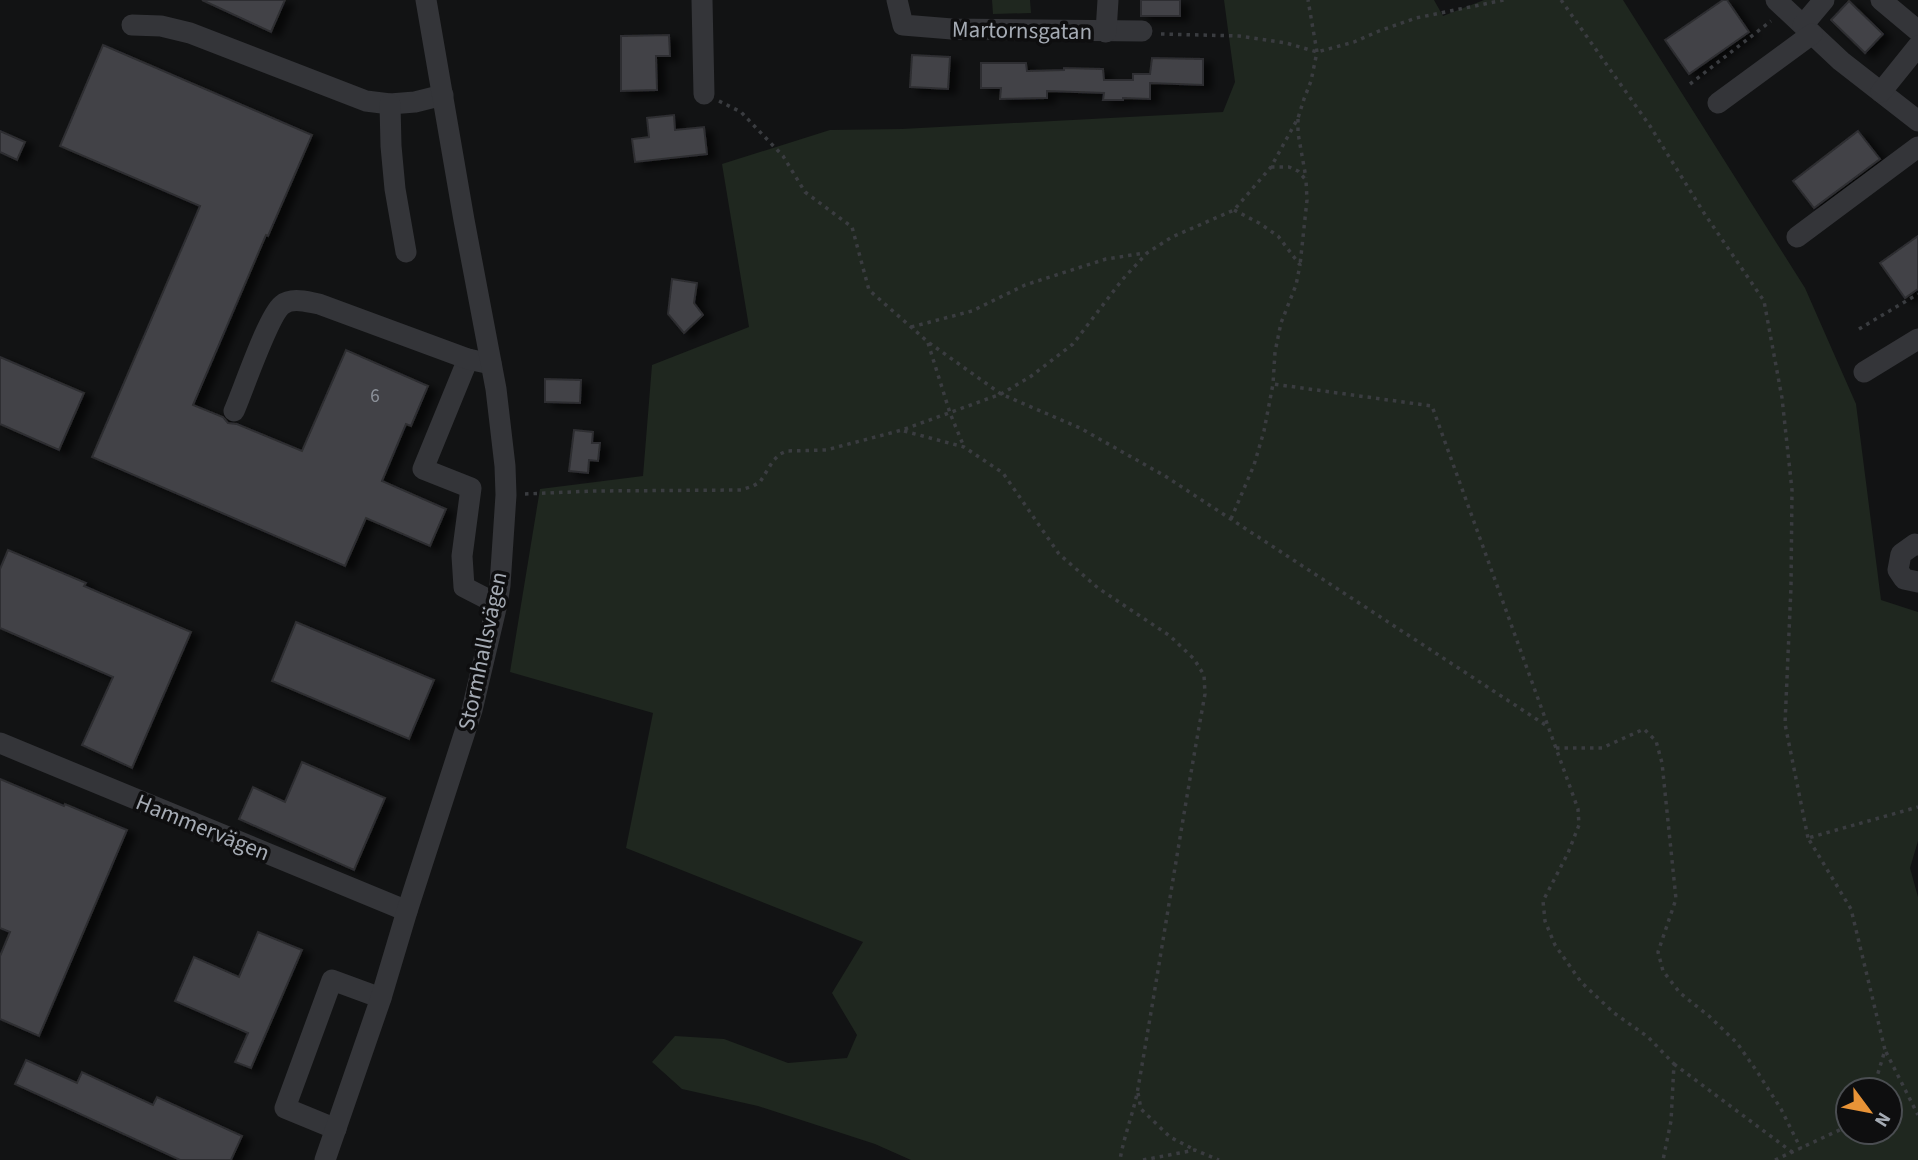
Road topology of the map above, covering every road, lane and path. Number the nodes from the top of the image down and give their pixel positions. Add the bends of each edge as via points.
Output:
1 (426, 0) edge
2 (702, 0) edge
3 (897, 0) edge
4 (1108, 0) edge
5 (1308, 0) edge
6 (1504, 0) edge
7 (1561, 0) edge
8 (1825, 0) edge
9 (1881, 0) edge
10 (1781, 5) edge
11 (1914, 19) edge
12 (132, 25) dead end
13 (1808, 29) junction
14 (1106, 32) junction
15 (1142, 32) joint
16 (1918, 46) edge
17 (1317, 52) junction
18 (1690, 84) dead end
19 (1881, 92) junction
20 (704, 94) joint
21 (443, 95) junction
22 (1718, 103) dead end
23 (390, 104) junction
24 (1298, 118) junction
25 (1918, 121) edge
26 (1918, 147) edge
27 (1271, 167) junction
28 (1306, 180) junction
29 (1234, 210) junction
30 (1797, 237) dead end
31 (406, 252) dead end
32 (1147, 253) junction
33 (1300, 265) junction
34 (1918, 294) edge
35 (911, 327) junction
36 (1859, 330) dead end
37 (1918, 339) edge
38 (928, 342) junction
39 (468, 359) junction
40 (491, 364) junction
41 (1864, 372) dead end
42 (1273, 384) junction
43 (1001, 394) junction
44 (234, 411) dead end
45 (950, 414) junction
46 (902, 430) junction
47 (964, 447) junction
48 (506, 495) junction
49 (1231, 519) junction
50 (1918, 545) edge
51 (1918, 582) edge
52 (497, 604) junction
53 (1549, 727) junction
54 (0, 743) edge
55 (1556, 748) junction
56 (1918, 807) edge
57 (1808, 838) junction
58 (407, 911) junction
59 (381, 998) junction
60 (1885, 1050) junction
61 (1674, 1064) junction
62 (1877, 1076) edge
63 (1138, 1092) junction
64 (1918, 1115) edge
65 (336, 1129) junction
66 (1834, 1133) edge
67 (1801, 1149) junction
68 (1195, 1150) junction
69 (1792, 1152) junction
70 (325, 1160) edge
71 (1120, 1160) edge
72 (1143, 1160) edge
73 (1219, 1160) edge
74 (1663, 1160) edge
75 (1775, 1160) edge

1 - 21 street, Stormhallsvägen
2 - 20 street
3 - 14 street, Martornsgatan via 903,25
4 - 14 street
5 - 17 path
6 - 17 path via 1416,18
7 - 57 path via 1764,301 1782,398 1792,489 1785,724
8 - 13 street
9 - 11 street
10 - 13 street
10 - 18 path
12 - 23 street via 190,33 366,100
13 - 19 street
13 - 22 street
14 - 15 street, Martornsgatan
15 - 17 path via 1239,36
16 - 19 street
17 - 24 path
19 - 25 street
20 - 35 path via 741,112 783,156 805,192 852,227 869,290
21 - 23 street
21 - 40 street, Stormhallsvägen
23 - 31 street via 395,189
24 - 27 path
24 - 28 path
26 - 30 street
27 - 28 path via 1289,167
27 - 29 path
28 - 33 path
29 - 32 path
29 - 33 path via 1278,236
32 - 35 path via 1106,259 1025,285 972,311
32 - 43 path via 1073,344
33 - 42 path via 1281,323
34 - 36 path
35 - 38 path
37 - 41 street
38 - 43 path
38 - 45 path
39 - 40 street
39 - 44 street via 298,300 282,304 272,318
39 - 52 street via 423,469 471,488 462,556 464,587
40 - 48 street, Stormhallsvägen
42 - 49 path via 1254,465
42 - 53 path via 1432,406
43 - 45 path
43 - 49 path via 1080,428
45 - 46 path
45 - 47 path
46 - 47 path
46 - 48 path via 826,450 787,451 773,461 760,482 741,490
47 - 63 path via 1003,473 1059,554 1098,588 1170,636 1204,675 1205,694
48 - 52 street, Stormhallsvägen
49 - 53 path
50 - 51 street via 1901,554 1898,570 1904,579
52 - 58 street, Stormhallsvägen via 472,710
53 - 55 path
54 - 58 street, Hammervägen
55 - 61 path via 1578,808 1579,825 1543,901 1545,921 1581,982
55 - 67 path via 1602,748 1644,729 1656,741 1676,899 1658,952 1663,971 1680,993 1737,1044
56 - 57 path
57 - 60 path via 1851,909
58 - 59 street, Stormhallsvägen
59 - 65 street, Stormhallsvägen
59 - 65 street via 332,980 285,1108
60 - 62 path
60 - 64 path
61 - 69 path
61 - 74 path via 1671,1121
63 - 68 path via 1141,1109 1170,1137
63 - 71 path
65 - 70 street, Stormhallsvägen
66 - 67 path
67 - 69 path
68 - 72 path
68 - 73 path
69 - 75 path

